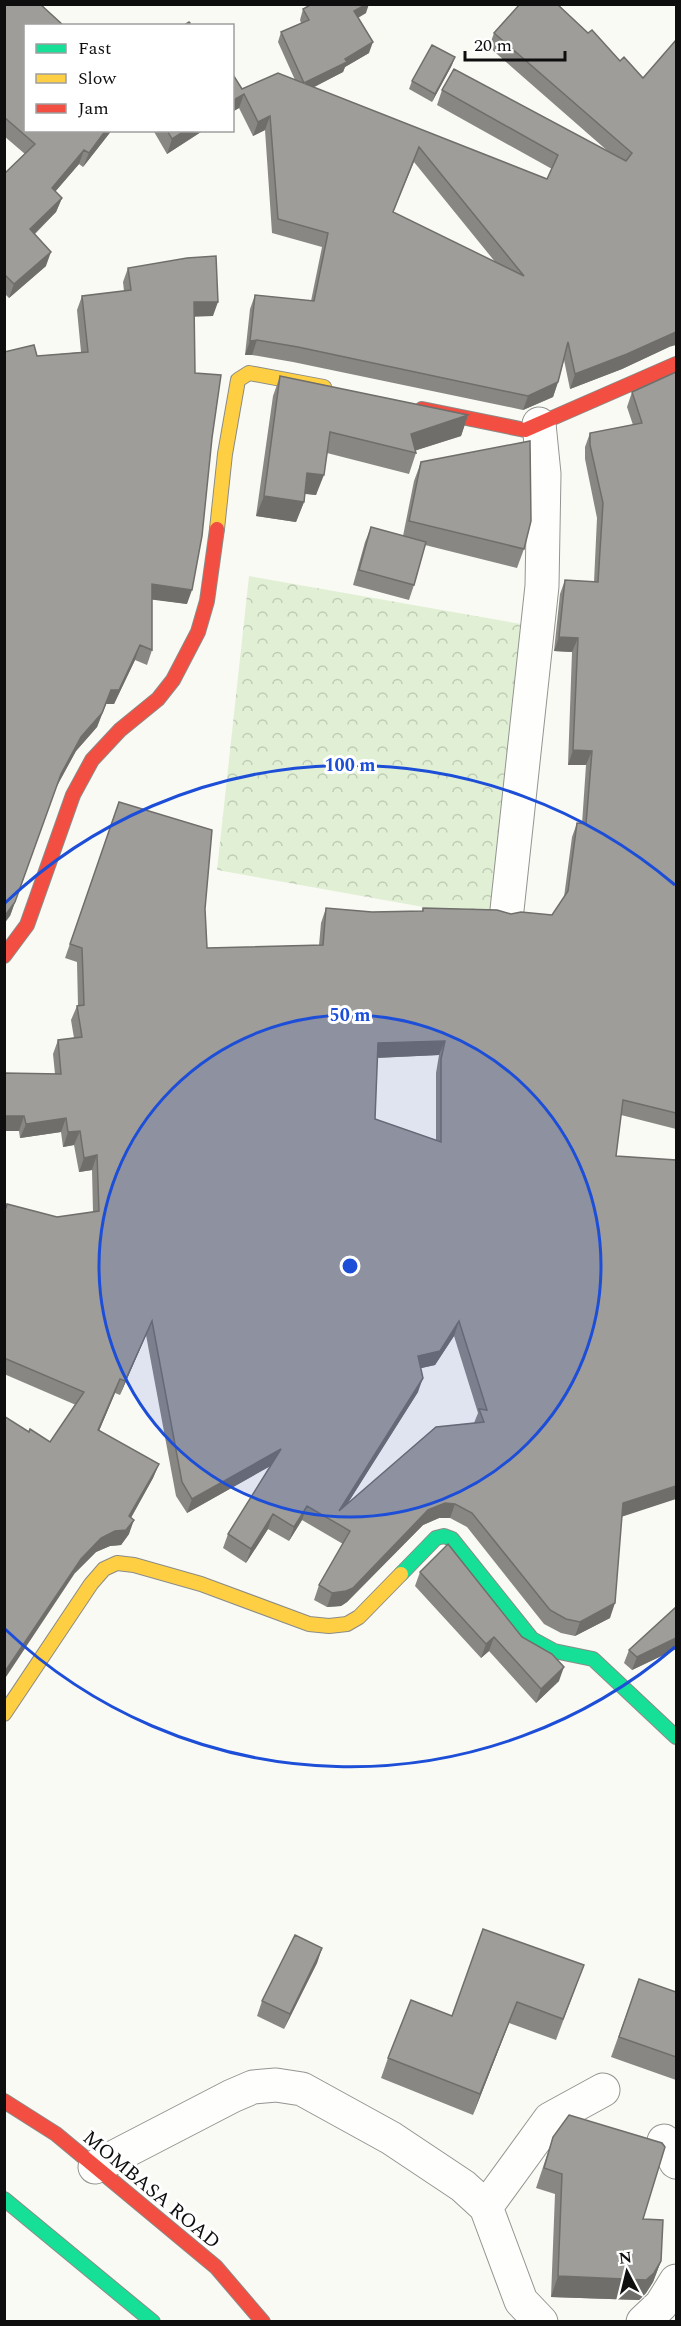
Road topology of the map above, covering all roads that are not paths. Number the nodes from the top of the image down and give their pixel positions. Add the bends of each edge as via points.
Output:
1 (676, 363) edge
2 (334, 389) edge
3 (413, 407) edge
4 (539, 424) junction
5 (507, 910) edge
6 (4, 956) edge
7 (4, 1714) edge
8 (676, 1737) edge
9 (603, 2090) dead end
10 (4, 2101) edge
11 (95, 2167) junction
12 (4, 2199) edge
13 (486, 2207) junction
14 (676, 2281) edge
15 (153, 2322) edge
16 (263, 2322) edge
17 (541, 2322) edge
18 (643, 2322) edge

1 - 4 main road
2 - 6 main road via 249,373 238,380 225,454 215,553 198,632 173,680 158,699 120,730 92,760 73,795 27,925
3 - 4 main road via 514,429 525,430
4 - 5 street via 544,474 542,586
7 - 8 main road via 91,1584 104,1569 117,1563 201,1584 309,1624 328,1626 347,1624 359,1617 436,1538 444,1536 465,1553 532,1639 554,1651 593,1659
9 - 13 street via 550,2119
10 - 11 main road, MOMBASA ROAD via 56,2133
11 - 13 street via 232,2096 276,2085 302,2089 354,2116 463,2186
11 - 16 main road, MOMBASA ROAD via 216,2267
12 - 15 main road
13 - 17 street via 521,2301
14 - 18 street via 661,2305

